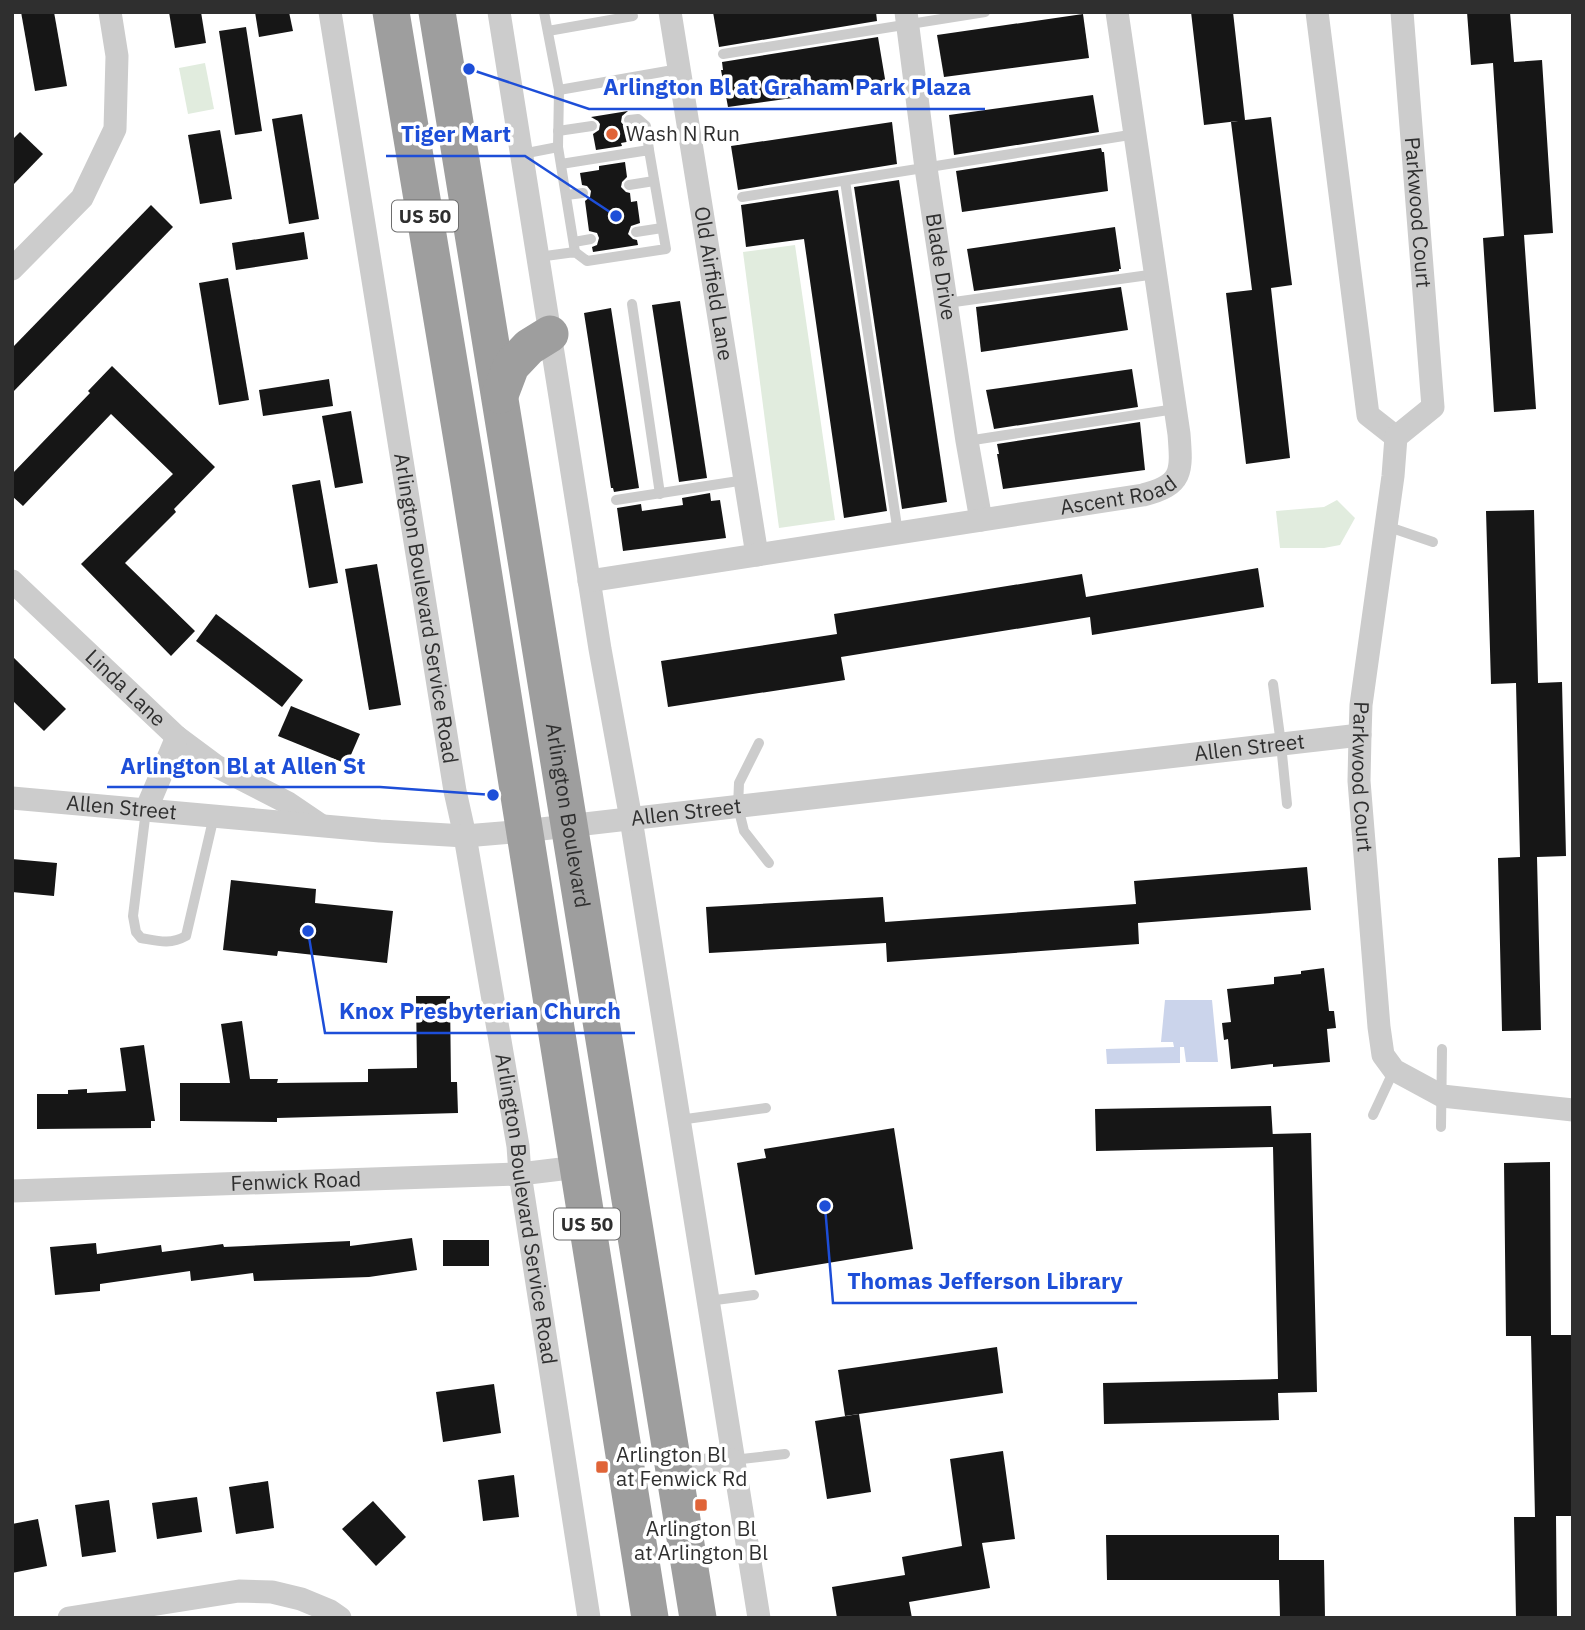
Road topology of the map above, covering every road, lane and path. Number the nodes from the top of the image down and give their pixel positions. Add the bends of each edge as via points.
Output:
1 (110, 12) edge
2 (330, 12) edge
3 (391, 12) edge
4 (437, 12) edge
5 (499, 12) edge
6 (544, 12) edge
7 (670, 12) edge
8 (985, 12) edge
9 (1117, 12) edge
10 (1317, 12) edge
11 (1402, 12) edge
12 (633, 16) dead end
13 (907, 19) edge
14 (548, 31) junction
15 (723, 54) dead end
16 (679, 69) junction
17 (559, 90) junction
18 (629, 120) dead end
19 (592, 126) dead end
20 (558, 131) junction
21 (1136, 134) junction
22 (558, 147) junction
23 (649, 150) junction
24 (522, 154) junction
25 (561, 164) junction
26 (926, 167) junction
27 (654, 181) junction
28 (845, 181) junction
29 (629, 185) dead end
30 (583, 193) dead end
31 (566, 195) junction
32 (742, 197) dead end
33 (662, 228) junction
34 (636, 232) dead end
35 (591, 239) dead end
36 (574, 247) junction
37 (538, 257) junction
38 (12, 269) edge
39 (1156, 274) junction
40 (485, 301) junction
41 (947, 303) junction
42 (632, 304) dead end
43 (550, 334) junction
44 (500, 395) junction
45 (1175, 410) junction
46 (1396, 437) junction
47 (967, 441) junction
48 (745, 480) junction
49 (660, 494) junction
50 (616, 500) dead end
51 (981, 520) junction
52 (1386, 526) junction
53 (898, 533) junction
54 (1433, 542) dead end
55 (757, 555) junction
56 (12, 581) edge
57 (589, 581) junction
58 (1273, 684) dead end
59 (1360, 735) junction
60 (177, 737) junction
61 (759, 743) dead end
62 (1282, 744) junction
63 (12, 798) edge
64 (1287, 804) dead end
65 (738, 807) junction
66 (146, 810) junction
67 (214, 816) junction
68 (631, 819) junction
69 (321, 825) junction
70 (569, 826) junction
71 (524, 831) junction
72 (465, 836) junction
73 (769, 863) dead end
74 (1442, 1049) dead end
75 (1394, 1070) junction
76 (1442, 1097) junction
77 (766, 1108) dead end
78 (1573, 1110) edge
79 (1373, 1115) dead end
80 (679, 1121) junction
81 (1441, 1126) dead end
82 (578, 1167) junction
83 (520, 1174) junction
84 (12, 1191) edge
85 (754, 1295) dead end
86 (707, 1301) junction
87 (785, 1454) dead end
88 (733, 1460) junction
89 (674, 1471) junction
90 (69, 1618) edge
91 (340, 1618) edge
92 (589, 1618) edge
93 (649, 1618) edge
94 (698, 1618) edge
95 (759, 1618) edge

1 - 38 street via 117,56 115,129 82,198
2 - 72 street, Arlington Boulevard Service Road
3 - 71 highway, US 50
4 - 40 highway, Arlington Boulevard / US 50
5 - 24 street
6 - 14 lane
7 - 16 street, Old Airfield Lane
8 - 13 lane
9 - 21 street, Ascent Road
10 - 46 street via 1368,415
11 - 46 street, Parkwood Court via 1433,407
12 - 14 lane
13 - 15 lane
13 - 26 street, Blade Drive
14 - 17 lane
16 - 17 lane
16 - 48 street, Old Airfield Lane
17 - 20 lane
18 - 23 lane via 646,125
19 - 20 lane
20 - 22 lane
21 - 26 lane
21 - 39 street, Ascent Road
22 - 24 lane
22 - 25 lane
23 - 25 lane
23 - 27 lane
24 - 37 street
25 - 31 lane
26 - 28 lane
26 - 41 street, Blade Drive
27 - 29 lane
27 - 33 lane
28 - 32 lane
28 - 53 lane
30 - 31 lane
31 - 36 lane
33 - 34 lane
33 - 36 lane via 666,249 587,261
35 - 36 lane
36 - 37 lane
37 - 43 street
39 - 41 lane
39 - 45 street, Ascent Road
40 - 43 highway via 517,327
40 - 44 highway, Arlington Boulevard / US 50
41 - 47 street, Blade Drive
42 - 49 lane
43 - 44 highway via 511,366
43 - 57 street
44 - 70 highway, Arlington Boulevard / US 50
45 - 47 lane
45 - 51 street, Ascent Road via 1181,466 1175,481 1159,491
46 - 52 street, Parkwood Court
47 - 51 street, Blade Drive
48 - 49 lane
48 - 55 street, Old Airfield Lane
49 - 50 lane
51 - 53 street, Ascent Road
52 - 54 lane
52 - 59 street, Parkwood Court
53 - 55 street, Ascent Road
55 - 57 street, Ascent Road
56 - 60 street, Linda Lane
57 - 68 street
58 - 62 lane
59 - 62 street, Allen Street
59 - 75 street, Parkwood Court via 1359,780 1379,1027 1383,1055
60 - 66 street
60 - 69 street, Linda Lane via 216,766
61 - 65 lane via 739,783
62 - 64 lane
62 - 65 street, Allen Street
63 - 66 street, Allen Street
65 - 68 street, Allen Street
65 - 73 lane via 744,831
66 - 67 street, Allen Street
66 - 67 lane via 133,916 141,938 164,942 186,936
67 - 69 street, Allen Street
68 - 70 street, Allen Street
68 - 80 street
69 - 72 street, Allen Street
70 - 71 street, Allen Street
70 - 89 highway, Arlington Boulevard / US 50
71 - 72 street, Allen Street
71 - 82 highway, US 50
72 - 83 street, Arlington Boulevard Service Road
74 - 76 lane
75 - 76 street
75 - 79 lane
76 - 78 street
76 - 81 lane
77 - 80 lane
80 - 86 street
82 - 83 street, Fenwick Road
82 - 93 highway, US 50
83 - 84 street, Fenwick Road
83 - 92 street, Arlington Boulevard Service Road
85 - 86 lane
86 - 88 street
87 - 88 lane
88 - 89 street
88 - 95 street
89 - 94 highway, Arlington Boulevard / US 50
90 - 91 street via 239,1591 301,1599

